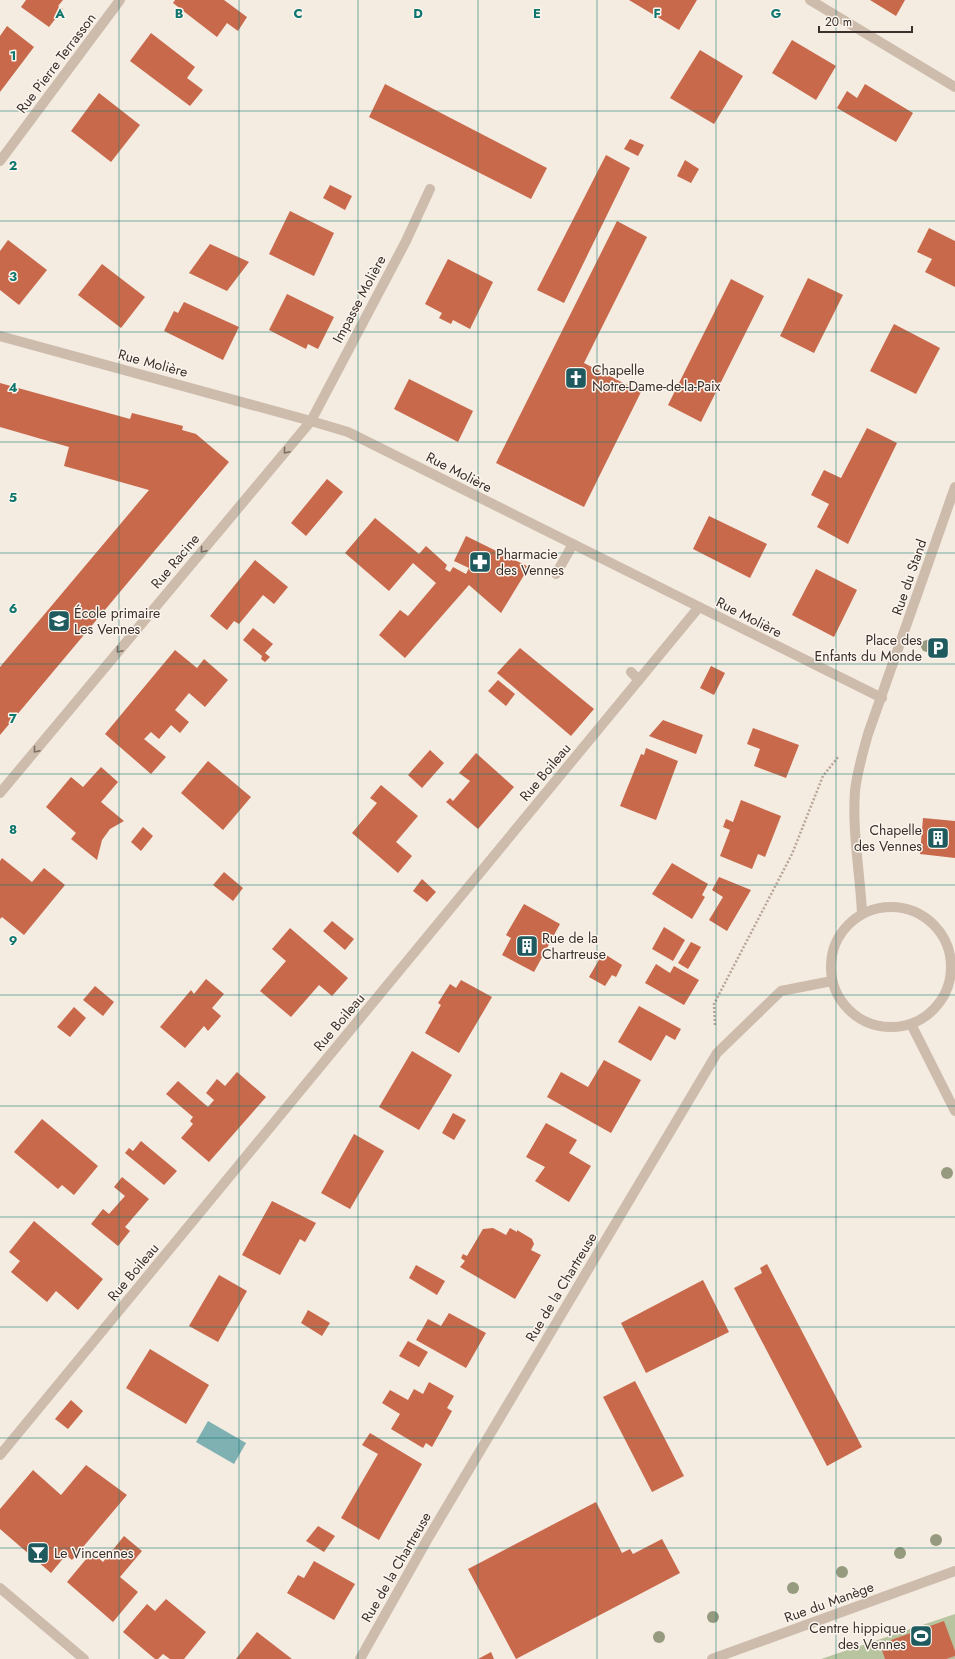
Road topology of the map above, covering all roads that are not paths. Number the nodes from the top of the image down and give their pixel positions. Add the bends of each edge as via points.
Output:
1 (120, 0) edge
2 (810, 0) edge
3 (955, 87) edge
4 (0, 161) edge
5 (430, 188) dead end
6 (0, 336) edge
7 (311, 420) junction
8 (955, 487) edge
9 (573, 544) junction
10 (556, 574) dead end
11 (699, 607) junction
12 (631, 672) dead end
13 (639, 680) junction
14 (882, 698) junction
15 (0, 793) edge
16 (862, 913) junction
17 (832, 981) junction
18 (911, 1024) junction
19 (955, 1111) edge
20 (0, 1455) edge
21 (955, 1571) edge
22 (0, 1588) edge
23 (84, 1659) edge
24 (360, 1659) edge
25 (712, 1659) edge

1 - 4 street, Rue Pierre Terrasson
2 - 3 street
5 - 7 street, Impasse Molière via 406,241
6 - 7 street, Rue Molière
7 - 9 street, Rue Molière via 348,432
7 -> 15 street, Rue Racine
8 - 14 street, Rue du Stand
9 - 10 street
9 - 11 street, Rue Molière
11 - 13 street, Rue Boileau
11 - 14 street, Rue Molière
12 - 13 street
13 - 20 street, Rue Boileau
14 - 16 street via 868,734 855,790 855,834
16 - 17 street via 847,925 836,942 831,961
16 - 18 street via 882,907 902,907 920,914 931,922 947,942 952,962 950,982 942,1000 928,1015
17 - 18 street via 840,1000 853,1015 871,1024 891,1028
17 - 24 street, Rue de la Chartreuse via 781,991 717,1053 431,1533
18 - 19 street
21 - 25 street, Rue du Manège
22 - 23 street

